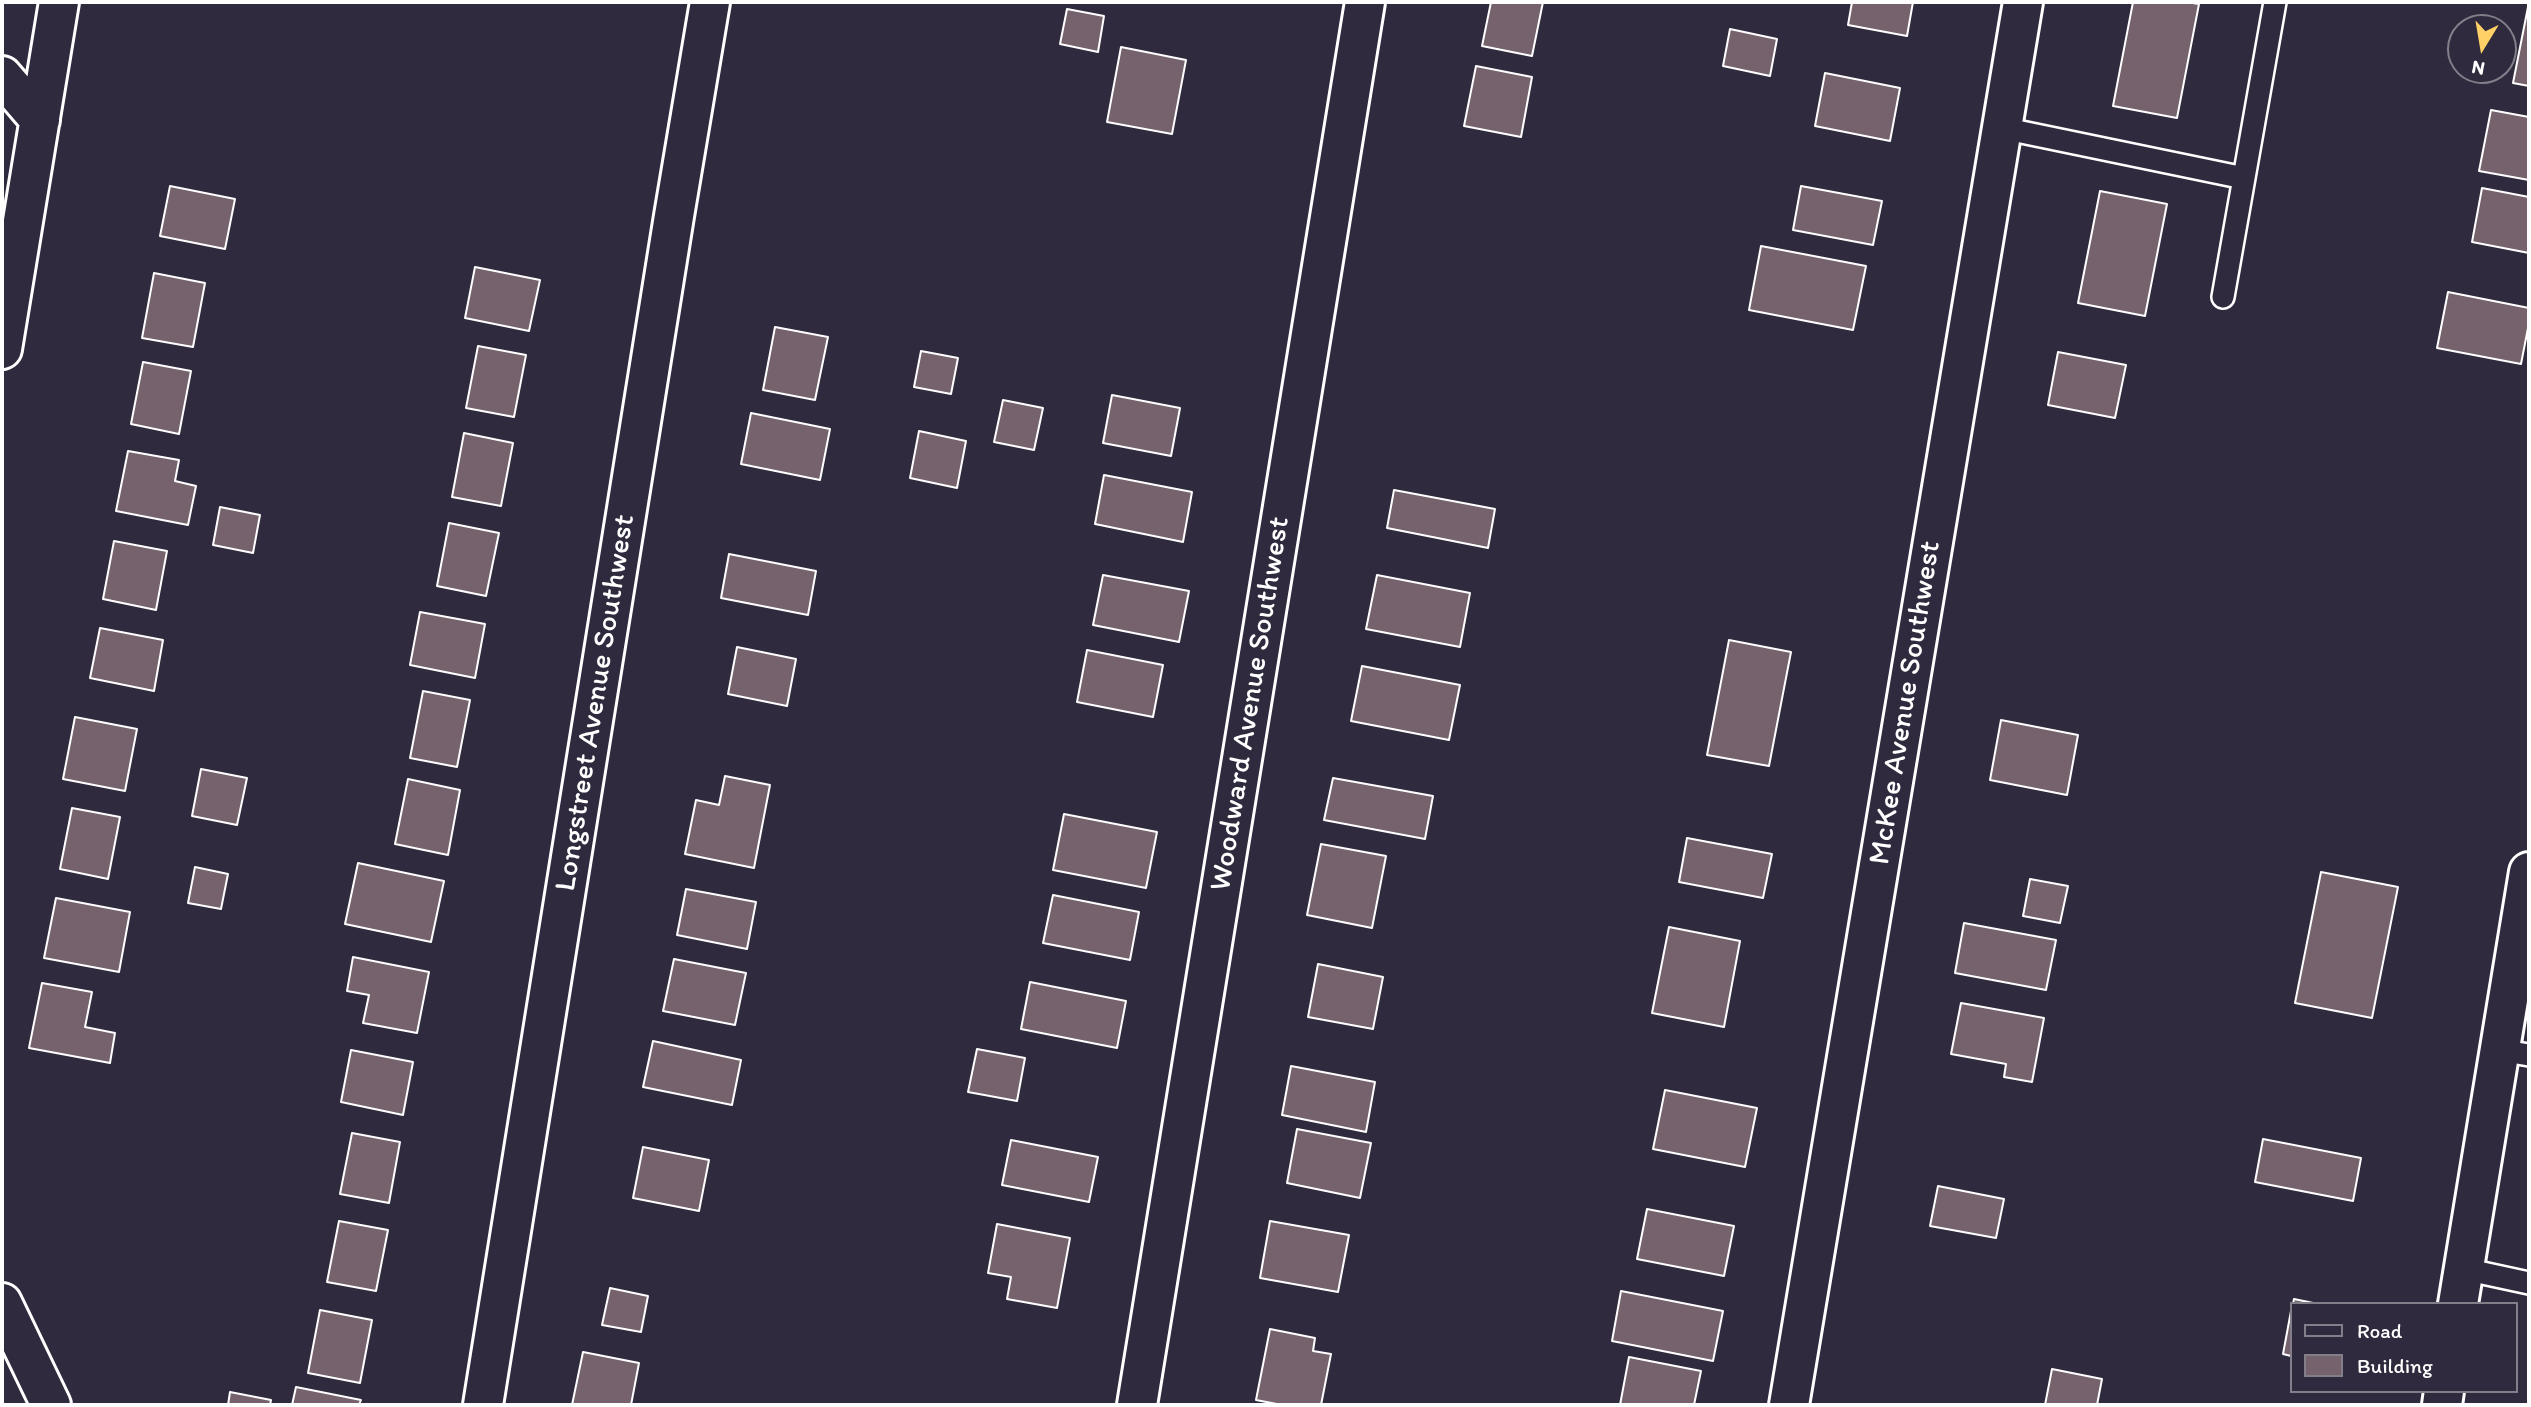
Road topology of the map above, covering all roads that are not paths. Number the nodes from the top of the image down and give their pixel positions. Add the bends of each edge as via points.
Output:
1 (59, 2) edge
2 (710, 2) edge
3 (1365, 2) edge
4 (2023, 2) edge
5 (2275, 2) edge
6 (2, 76) edge
7 (40, 120) junction
8 (2001, 128) junction
9 (2244, 178) junction
10 (2223, 297) dead end
11 (2, 349) edge
12 (2529, 872) edge
13 (2514, 1053) edge
14 (2529, 1283) edge
15 (2461, 1286) edge
16 (2, 1303) edge
17 (51, 1405) edge
18 (483, 1405) edge
19 (1137, 1405) edge
20 (1789, 1405) edge

1 - 7 street
2 - 18 street, Longstreet Avenue Southwest
3 - 19 street, Woodward Avenue Southwest
4 - 8 street, McKee Avenue Southwest
5 - 9 lane
6 - 7 street
7 - 11 street
8 - 9 lane
8 - 20 street, McKee Avenue Southwest
9 - 10 lane
12 - 13 street
13 - 15 street
14 - 15 lane
16 - 17 street

